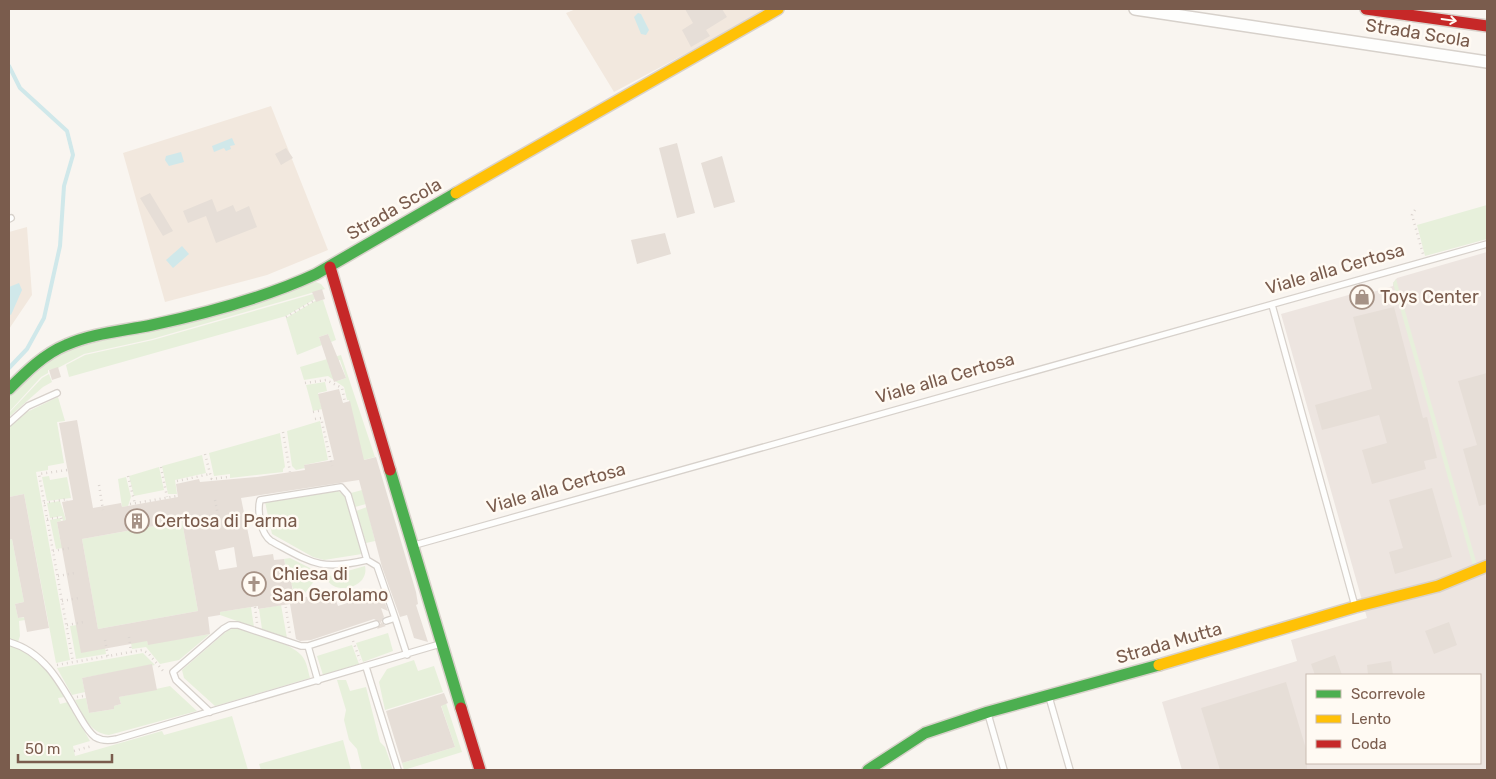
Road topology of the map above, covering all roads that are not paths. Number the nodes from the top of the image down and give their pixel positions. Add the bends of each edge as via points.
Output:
1 (778, 9) edge
2 (1135, 9) edge
3 (1366, 9) edge
4 (1487, 26) edge
5 (1487, 62) edge
6 (1487, 244) edge
7 (330, 267) junction
8 (1272, 305) junction
9 (9, 389) edge
10 (57, 393) dead end
11 (9, 423) edge
12 (413, 546) junction
13 (367, 560) junction
14 (1487, 566) edge
15 (1355, 607) junction
16 (394, 618) junction
17 (386, 621) dead end
18 (376, 624) dead end
19 (9, 642) edge
20 (442, 644) junction
21 (308, 646) junction
22 (407, 654) junction
23 (364, 667) junction
24 (318, 681) junction
25 (1049, 695) junction
26 (210, 712) junction
27 (988, 712) junction
28 (398, 770) edge
29 (480, 770) edge
30 (868, 770) edge
31 (1004, 770) edge
32 (1070, 770) edge

1 - 7 main road, Strada Scola
2 - 5 street, Strada Scola
3 -> 4 main road
6 - 8 lane, Viale alla Certosa
7 - 9 main road, Strada Scola via 260,296 66,345 37,363
7 - 12 main road
8 - 12 lane, Viale alla Certosa
8 - 15 lane
10 - 11 lane via 28,406
12 - 20 main road
13 - 13 lane via 322,566 268,539 263,528 260,500 335,487 344,489
13 - 16 lane via 380,570
14 - 15 main road, Strada Mutta via 1438,586
15 - 25 main road, Strada Mutta
16 - 17 lane
16 - 22 lane
18 - 21 lane
19 - 26 lane via 32,653 48,667 86,727 99,739 117,739
20 - 22 lane
20 - 29 main road
21 - 24 lane
21 - 26 lane via 230,625 176,668 173,675
22 - 23 lane
23 - 24 lane
23 - 28 lane
24 - 26 lane
25 - 27 main road, Strada Mutta
25 - 32 lane
27 - 30 main road, Strada Mutta via 925,733
27 - 31 lane

